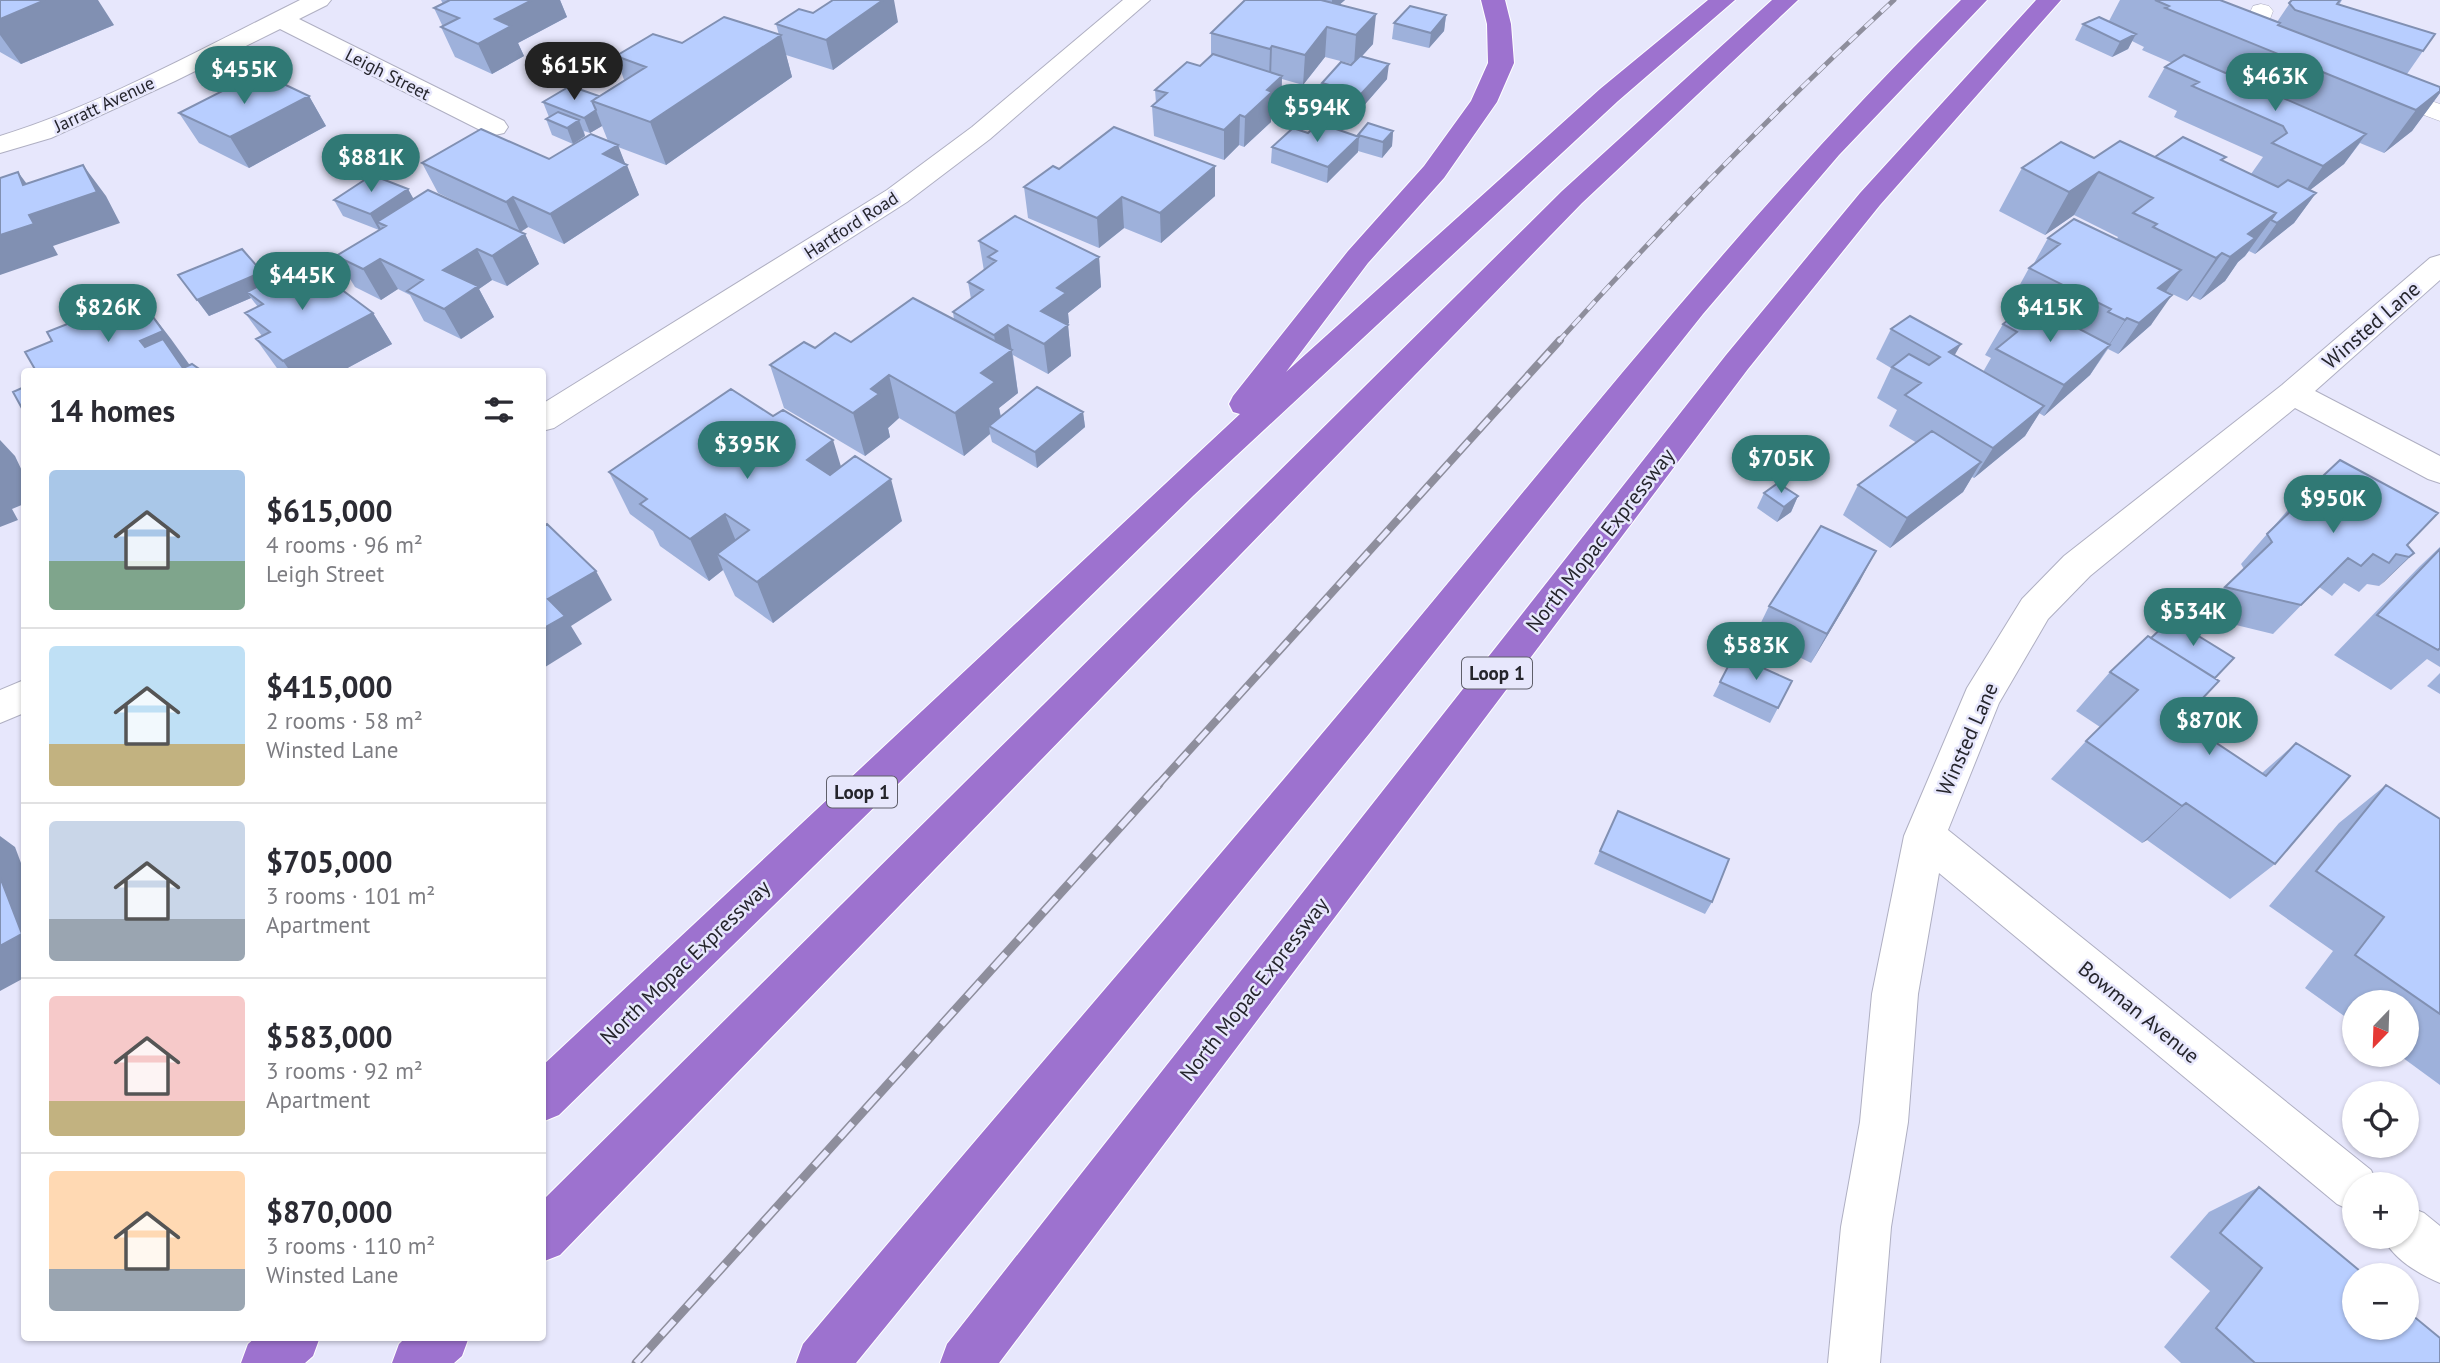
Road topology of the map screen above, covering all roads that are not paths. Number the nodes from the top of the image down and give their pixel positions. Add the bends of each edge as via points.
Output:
1 (319, 0) edge
2 (1138, 0) edge
3 (1493, 0) edge
4 (1723, 0) edge
5 (1786, 0) edge
6 (1975, 0) edge
7 (2049, 0) edge
8 (2261, 11) dead end
9 (282, 20) junction
10 (2303, 61) edge
11 (2364, 85) edge
12 (2440, 113) edge
13 (495, 127) dead end
14 (0, 145) edge
15 (2440, 264) edge
16 (2293, 393) junction
17 (546, 417) edge
18 (2440, 471) edge
19 (1182, 486) junction
20 (21, 697) edge
21 (0, 707) edge
22 (1925, 836) junction
23 (546, 1095) edge
24 (2342, 1178) edge
25 (546, 1233) edge
26 (2419, 1241) edge
27 (2440, 1258) edge
28 (290, 1341) edge
29 (439, 1341) edge
30 (267, 1363) edge
31 (418, 1363) edge
32 (822, 1363) edge
33 (967, 1363) edge
34 (1854, 1363) edge

1 - 9 street, Jarratt Avenue
2 - 17 street, Hartford Road via 981,134 897,196
3 - 19 highway via 1500,63 1483,102 1434,172 1358,257
4 - 19 highway, North Mopac Expressway / Loop 1 via 1609,95
5 - 25 highway via 1572,197
6 - 32 highway via 1829,150 1686,314 1427,635
7 - 33 highway, North Mopac Expressway / Loop 1 via 1870,199 1737,362
8 - 10 lane via 2255,27 2268,46
9 - 13 street, Leigh Street
9 - 14 street, Jarratt Avenue via 42,132
11 - 12 lane
15 - 16 street, Winsted Lane
16 - 18 street
16 - 22 street, Winsted Lane via 2077,566 2035,609 1981,699
19 - 23 highway, North Mopac Expressway / Loop 1
20 - 21 street
22 - 24 street, Bowman Avenue
22 - 34 street, Winsted Lane via 1895,994
26 - 27 street
28 - 30 highway
29 - 31 highway

